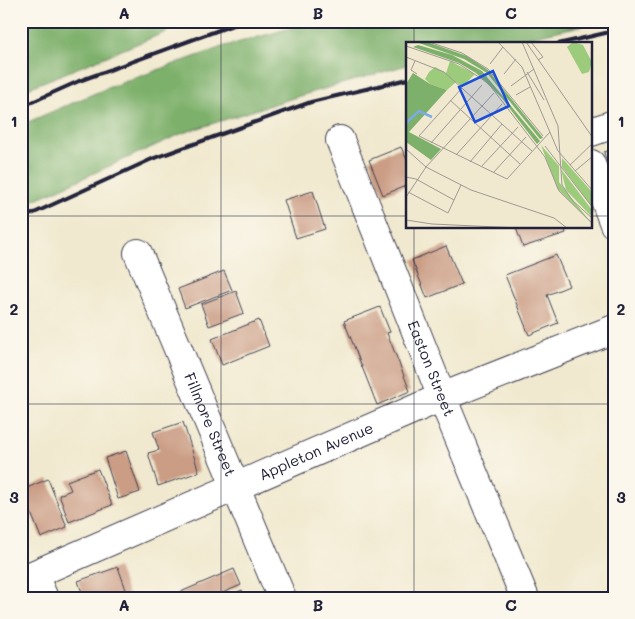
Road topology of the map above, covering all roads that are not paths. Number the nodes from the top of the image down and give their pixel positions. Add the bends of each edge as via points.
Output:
1 (614, 124) edge
2 (592, 132) edge
3 (340, 140) dead end
4 (592, 167) edge
5 (614, 224) edge
6 (138, 253) dead end
7 (614, 329) edge
8 (442, 397) junction
9 (235, 486) junction
10 (33, 584) edge
11 (282, 598) edge
12 (525, 598) edge

1 - 2 street
3 - 8 street, Easton Street
4 - 5 street
6 - 9 street, Fillmore Street
7 - 8 street, Appleton Avenue
8 - 9 street, Appleton Avenue
8 - 12 street, Easton Street
9 - 10 street, Appleton Avenue
9 - 11 street, Fillmore Street

